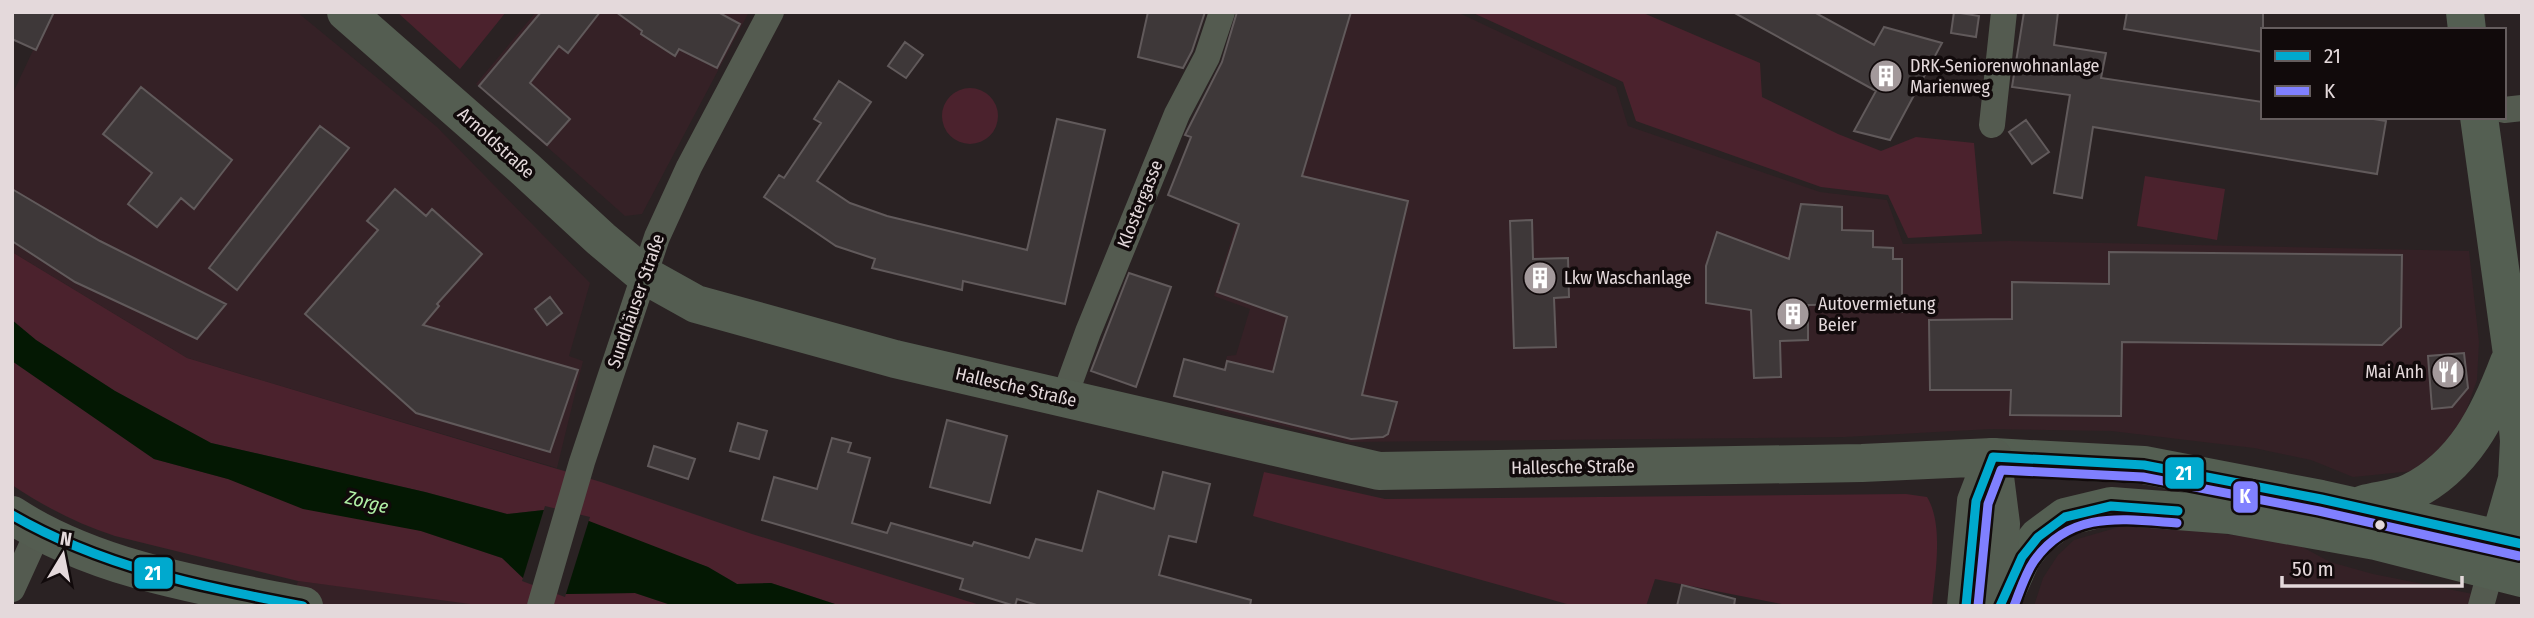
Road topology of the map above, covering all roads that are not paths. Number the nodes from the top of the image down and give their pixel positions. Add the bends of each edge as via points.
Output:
1 (346, 12) edge
2 (771, 12) edge
3 (1222, 12) edge
4 (2004, 12) edge
5 (2479, 119) edge
6 (1992, 125) dead end
7 (644, 275) junction
8 (2512, 354) junction
9 (1064, 398) junction
10 (2520, 443) edge
11 (1993, 457) junction
12 (2355, 506) junction
13 (25, 524) edge
14 (2509, 557) edge
15 (12, 589) edge
16 (299, 605) edge
17 (540, 606) edge
18 (1966, 606) edge
19 (1998, 606) edge
20 (2481, 606) edge

1 - 7 main road, Arnoldstraße
2 - 7 street, Sundhäuser Straße via 689,167
3 - 9 street, Klostergasse via 1207,57 1177,114 1087,332
4 - 6 street
5 - 8 main road
7 - 9 main road, Hallesche Straße via 696,304 895,359
7 - 17 street, Sundhäuser Straße
8 - 10 main road
8 - 12 main road via 2489,412 2465,452 2409,493
9 - 11 main road, Hallesche Straße via 1379,471
10 - 14 main road
11 - 12 main road, Hallesche Straße via 2144,466
11 - 18 main road via 1976,501
11 - 19 main road via 2001,524
12 - 14 main road, Hallesche Straße
13 - 15 street
13 - 16 main road via 131,568
14 - 19 main road via 2376,541 2230,516 2111,506 2066,517 2038,537 2022,557
14 - 20 street

